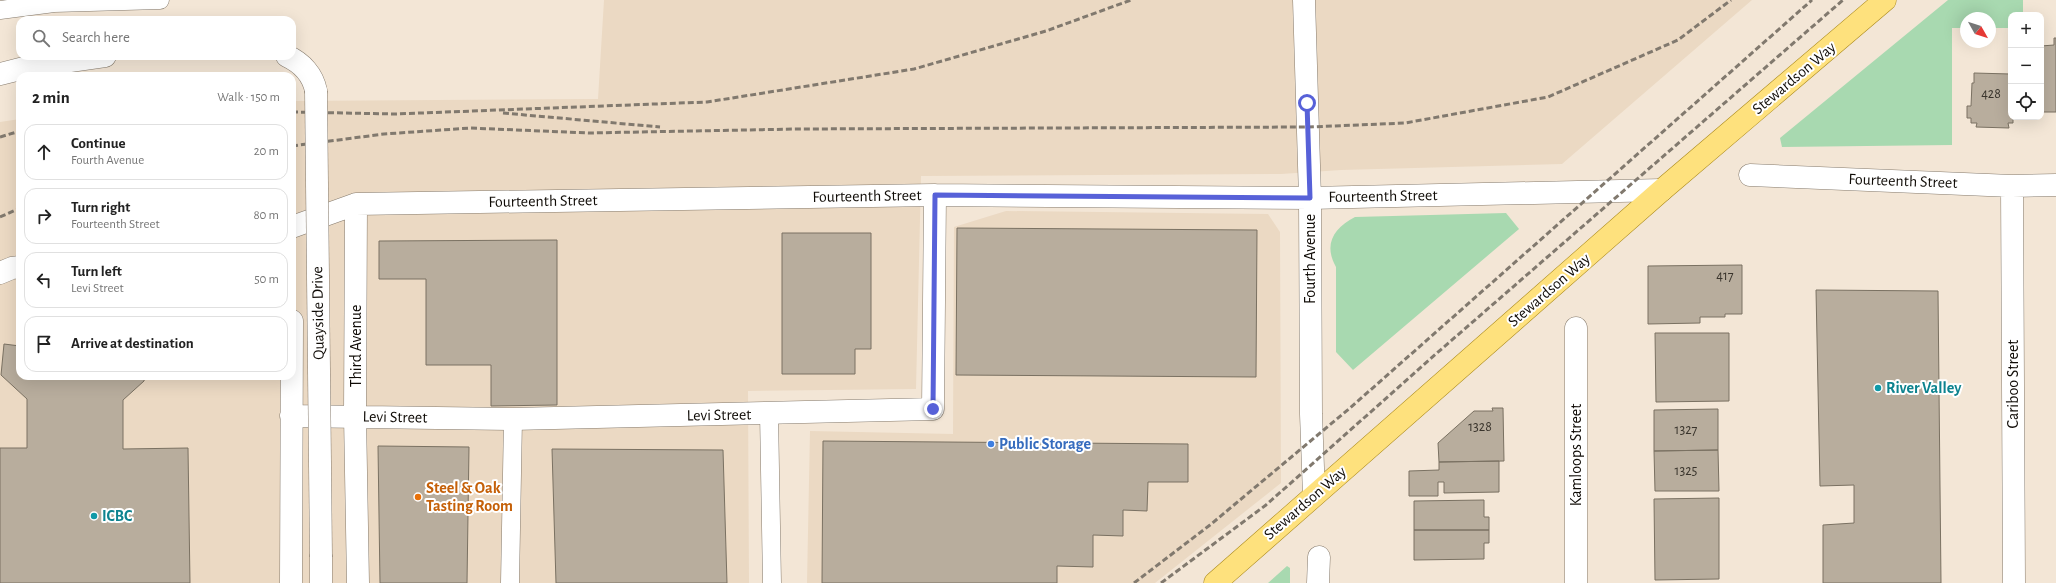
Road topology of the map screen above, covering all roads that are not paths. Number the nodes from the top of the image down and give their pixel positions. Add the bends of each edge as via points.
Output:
1 (160, 0) edge
2 (1304, 0) edge
3 (1886, 0) edge
4 (0, 10) edge
5 (77, 60) edge
6 (292, 60) edge
7 (0, 74) edge
8 (1750, 175) dead end
9 (2056, 185) edge
10 (2012, 186) junction
11 (1662, 190) junction
12 (935, 195) junction
13 (1310, 198) junction
14 (356, 204) junction
15 (296, 226) edge
16 (16, 268) edge
17 (0, 273) edge
18 (1576, 328) dead end
19 (291, 380) edge
20 (770, 413) junction
21 (291, 416) junction
22 (355, 416) junction
23 (513, 419) junction
24 (1314, 495) junction
25 (1319, 557) dead end
26 (291, 583) edge
27 (321, 583) edge
28 (358, 583) edge
29 (510, 583) edge
30 (772, 583) edge
31 (1214, 583) edge
32 (1318, 583) edge
33 (1576, 583) edge
34 (2014, 583) edge

1 - 4 lane via 54,3
2 - 13 street, Fourth Avenue
3 - 11 main road, Stewardson Way
5 - 7 street
6 - 27 street, Quayside Drive, bridge via 307,71 316,91
8 - 10 street, Fourteenth Street
9 - 10 street, Fourteenth Street
10 - 34 street, Cariboo Street
11 - 13 street, Fourteenth Street
11 - 24 main road, Stewardson Way
12 - 13 street, Fourteenth Street
12 - 14 street, Fourteenth Street
12 - 20 street, Levi Street via 933,409
13 - 24 street, Fourth Avenue
14 - 15 street, Fourteenth Street
14 - 22 street, Third Avenue
16 - 17 street
18 - 33 street, Kamloops Street
19 - 21 street
20 - 23 street, Levi Street
20 - 30 lane
21 - 22 street, Levi Street
21 - 26 street
22 - 23 street, Levi Street
22 - 28 street, Third Avenue
23 - 29 lane
24 - 31 main road, Stewardson Way
25 - 32 street

